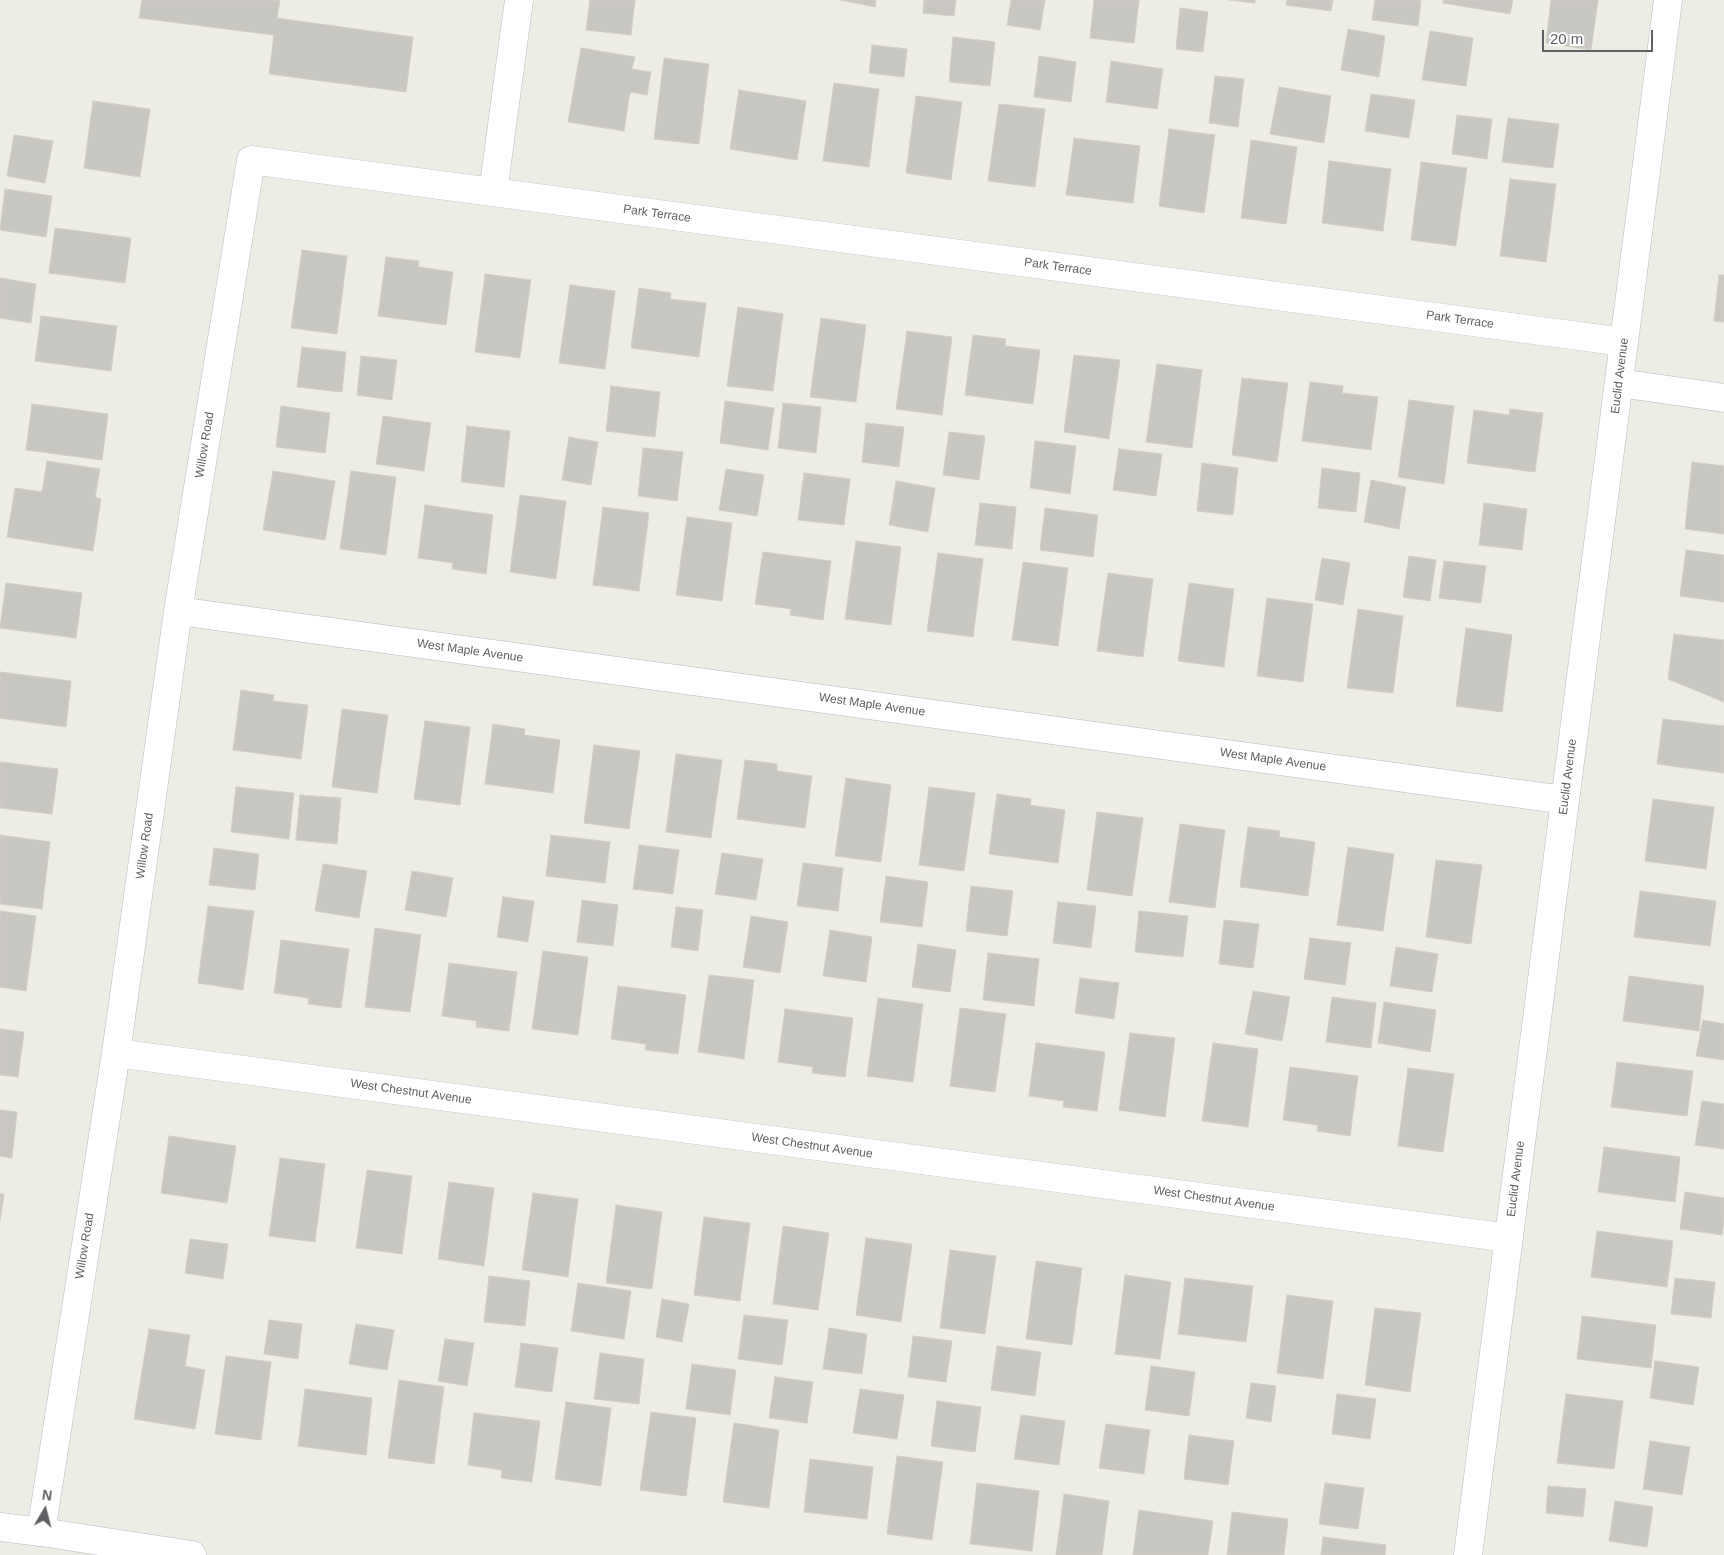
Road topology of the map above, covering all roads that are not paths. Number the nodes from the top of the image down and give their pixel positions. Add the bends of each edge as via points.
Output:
1 (519, 0) edge
2 (1668, 0) edge
3 (252, 160) joint
4 (493, 192) junction
5 (1624, 342) junction
6 (1619, 383) junction
7 (1724, 398) edge
8 (178, 611) junction
9 (1565, 800) junction
10 (116, 1053) junction
11 (1509, 1238) junction
12 (0, 1527) edge
13 (41, 1532) junction
14 (192, 1555) edge
15 (1468, 1555) edge

1 - 4 street
2 - 5 street, Euclid Avenue
3 - 4 street, Park Terrace
3 - 8 street, Willow Road
4 - 5 street, Park Terrace
5 - 6 street, Euclid Avenue
6 - 7 street
6 - 9 street, Euclid Avenue
8 - 9 street, West Maple Avenue
8 - 10 street, Willow Road
9 - 11 street, Euclid Avenue
10 - 11 street, West Chestnut Avenue
10 - 13 street, Willow Road
11 - 15 street, Euclid Avenue
12 - 13 street
13 - 14 street

